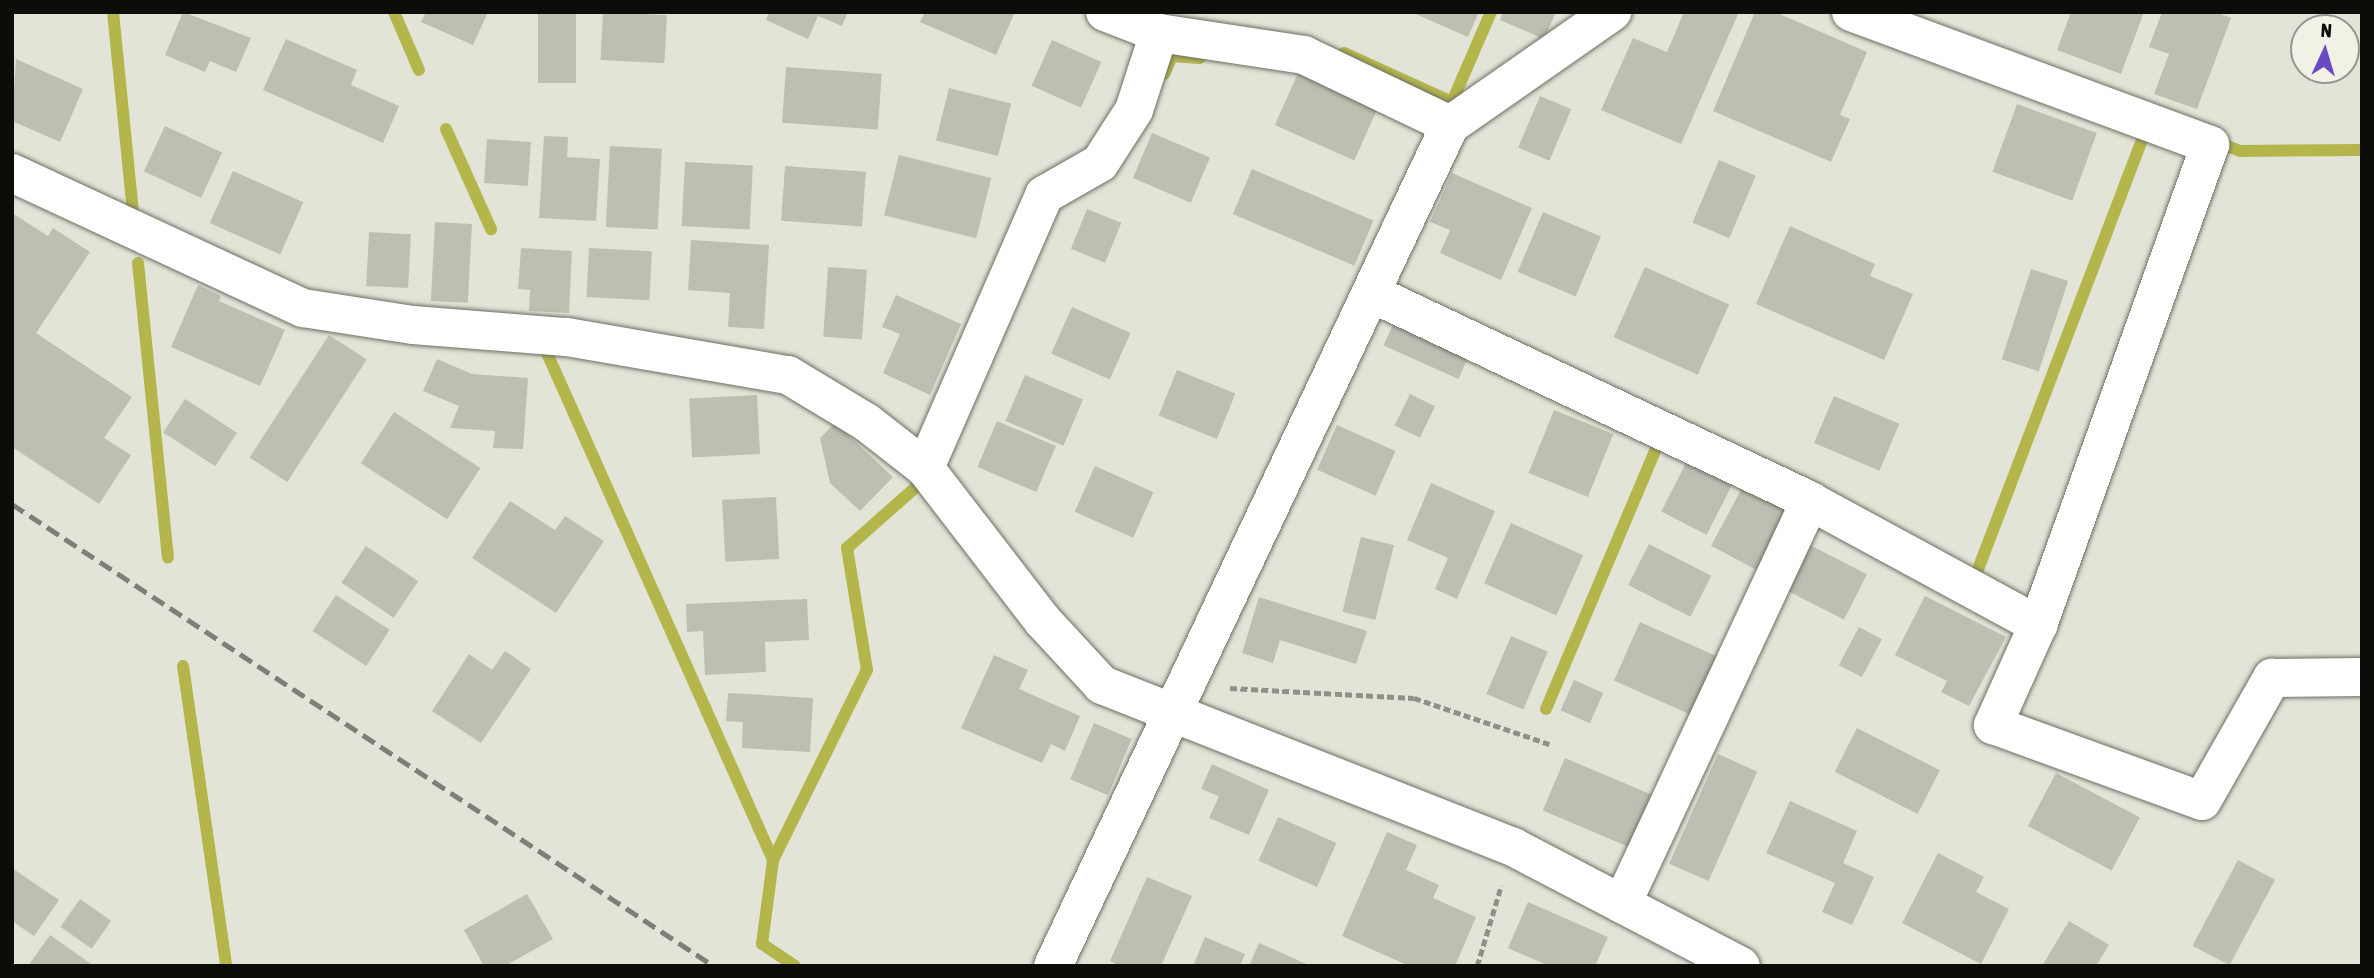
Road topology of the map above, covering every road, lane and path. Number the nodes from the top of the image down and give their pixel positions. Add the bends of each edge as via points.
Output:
1 (1105, 12) edge
2 (1612, 12) edge
3 (1851, 12) edge
4 (1159, 33) junction
5 (1450, 125) junction
6 (12, 173) edge
7 (1373, 295) junction
8 (925, 468) junction
9 (1810, 501) junction
10 (2038, 625) junction
11 (2362, 677) edge
12 (1180, 699) junction
13 (1549, 744) dead end
14 (1514, 847) junction
15 (1622, 904) junction
16 (1053, 966) edge
17 (1477, 966) edge
18 (1741, 966) edge

1 - 4 street
2 - 5 street
3 - 10 street via 2210,145
4 - 5 street via 1304,55
4 - 8 street via 1134,110 1100,163 1044,195
5 - 7 street
6 - 8 street via 303,308 413,326 568,337 788,375 866,422
7 - 9 street
7 - 12 street
8 - 12 street via 1043,621 1102,685
9 - 10 street
9 - 15 street
10 - 11 street via 1993,724 2203,802 2272,678
12 - 13 path via 1414,698
12 - 14 street
12 - 16 street
14 - 15 street
14 - 17 path
15 - 18 street

